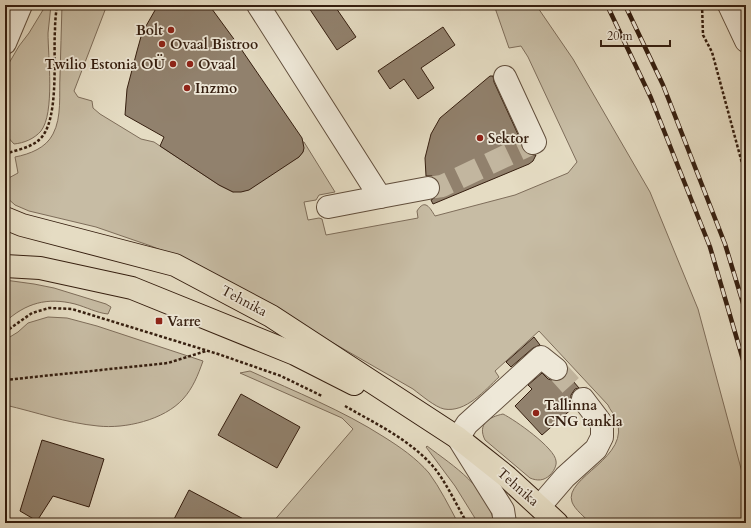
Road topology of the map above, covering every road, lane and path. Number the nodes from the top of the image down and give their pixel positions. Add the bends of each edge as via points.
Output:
1 (17, 5) edge
2 (21, 5) edge
3 (57, 5) edge
4 (258, 5) edge
5 (702, 5) edge
6 (728, 5) edge
7 (5, 21) edge
8 (746, 41) edge
9 (5, 43) edge
10 (504, 77) dead end
11 (534, 143) dead end
12 (5, 154) edge
13 (746, 178) edge
14 (428, 188) tunnel mouth
15 (380, 197) junction
16 (328, 206) dead end
17 (5, 218) edge
18 (5, 266) edge
19 (5, 332) edge
20 (206, 350) junction
21 (556, 369) tunnel mouth
22 (5, 380) edge
23 (326, 397) dead end
24 (582, 399) tunnel mouth
25 (339, 403) dead end
26 (458, 438) junction
27 (540, 506) junction
28 (467, 523) edge
29 (505, 523) edge
30 (557, 523) edge

1 - 7 street
2 - 9 street
3 - 12 path via 52,112 47,131 32,145
4 - 15 street
5 - 13 path via 703,35 712,52
6 - 8 street
10 - 11 street
14 - 15 street
15 - 16 street
17 - 26 main road, Tehnika via 22,225 175,264 272,316
18 - 26 main road, Tehnika via 40,268 132,288 294,354
19 - 20 path via 32,313 48,308 72,309
20 - 22 path via 168,363
20 - 23 path via 281,376
21 - 26 street via 541,357 468,424
24 - 27 street via 602,424 602,437 596,449 565,477
25 - 28 path via 413,447 426,458 436,470
26 - 27 main road, Tehnika
26 - 29 street via 503,510
27 - 30 main road, Tehnika

